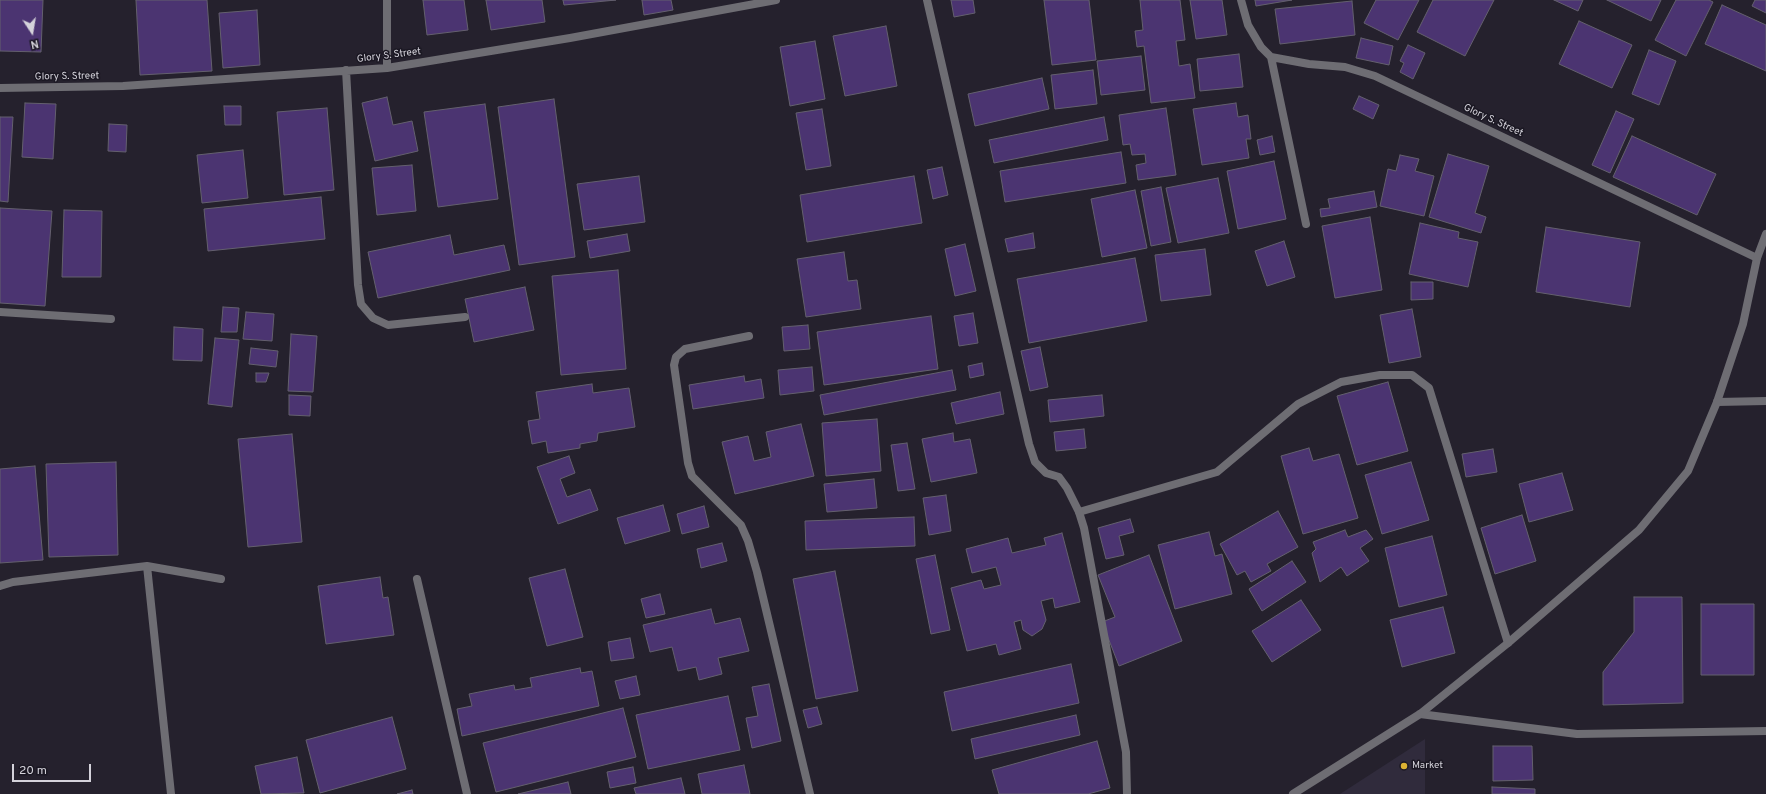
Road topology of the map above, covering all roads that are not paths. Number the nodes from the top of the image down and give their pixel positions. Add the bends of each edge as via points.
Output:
1 (387, 0) edge
2 (776, 0) edge
3 (927, 0) edge
4 (1241, 0) edge
5 (1271, 57) junction
6 (387, 68) junction
7 (346, 70) junction
8 (0, 88) edge
9 (1306, 224) dead end
10 (1766, 234) edge
11 (1757, 258) junction
12 (0, 312) edge
13 (465, 317) dead end
14 (111, 319) dead end
15 (749, 336) dead end
16 (1766, 401) edge
17 (1717, 402) junction
18 (1079, 512) junction
19 (147, 566) junction
20 (221, 579) dead end
21 (417, 579) dead end
22 (0, 586) edge
23 (1508, 643) junction
24 (1420, 714) junction
25 (1766, 731) edge
26 (171, 794) edge
27 (467, 794) edge
28 (810, 794) edge
29 (1127, 794) edge
30 (1293, 794) edge

1 - 6 street
2 - 6 street, Glory S. Street
3 - 18 street via 1029,444 1035,462 1046,473 1059,477 1068,488
4 - 5 street via 1248,25 1261,47
5 - 9 street
5 - 11 street, Glory S. Street via 1345,67 1375,76
6 - 7 street, Glory S. Street
7 - 8 street, Glory S. Street via 123,86
7 - 13 street via 361,304 373,318 388,325
10 - 11 street
11 - 17 street via 1743,324
12 - 14 street
15 - 28 street via 685,349 676,356 674,365 692,476 741,525 748,541
16 - 17 street
17 - 23 street via 1688,471 1639,530
18 - 23 street via 1217,472 1298,404 1341,382 1380,375 1412,375 1430,388
18 - 29 street via 1126,752
19 - 20 street
19 - 22 street via 13,582
19 - 26 street
21 - 27 street
23 - 24 street
24 - 25 street via 1577,734
24 - 30 street

